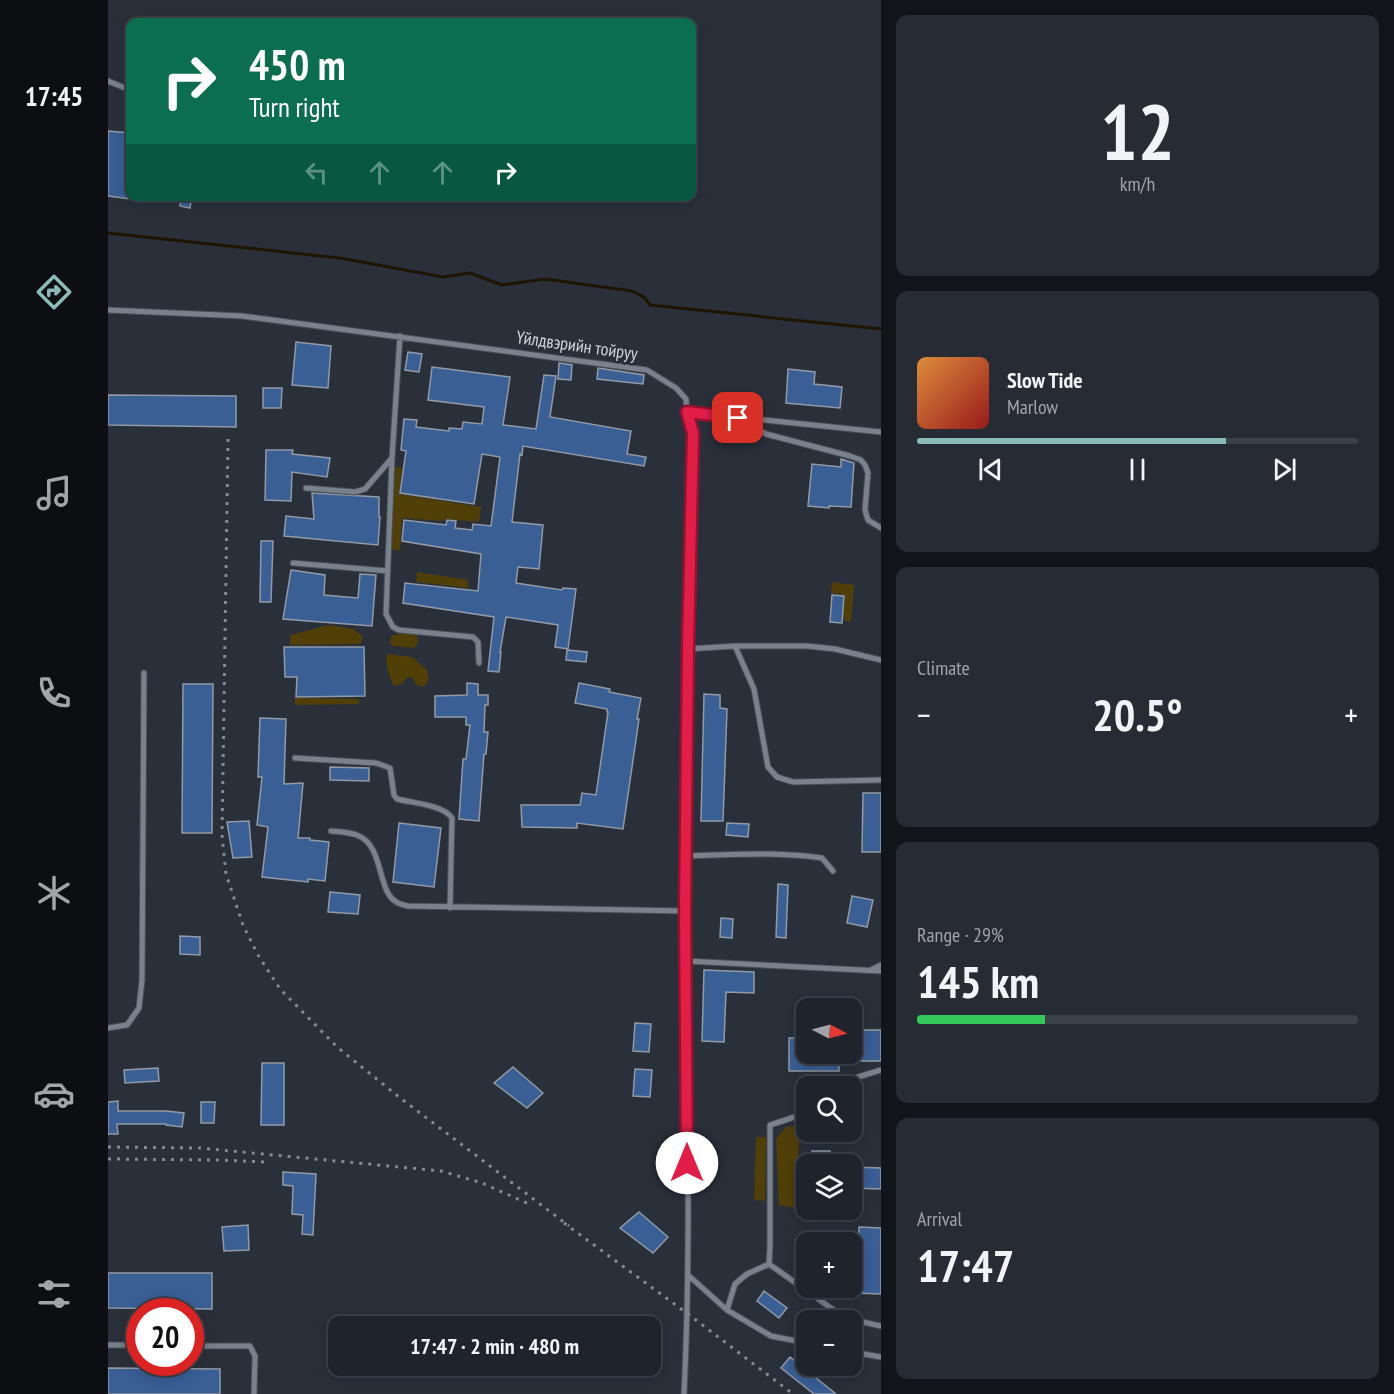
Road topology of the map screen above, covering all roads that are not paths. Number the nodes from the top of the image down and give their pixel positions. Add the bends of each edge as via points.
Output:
1 (108, 81) edge
2 (126, 88) edge
3 (108, 310) edge
4 (400, 336) junction
5 (687, 412) junction
6 (738, 418) junction
7 (881, 432) edge
8 (392, 458) junction
9 (306, 488) dead end
10 (881, 528) edge
11 (293, 563) dead end
12 (388, 571) junction
13 (735, 646) junction
14 (688, 649) junction
15 (881, 660) edge
16 (479, 663) dead end
17 (144, 673) dead end
18 (295, 758) dead end
19 (881, 780) edge
20 (331, 831) dead end
21 (686, 856) junction
22 (833, 871) dead end
23 (450, 908) junction
24 (685, 911) junction
25 (686, 961) junction
26 (881, 965) edge
27 (870, 970) junction
28 (881, 971) edge
29 (108, 1028) edge
30 (881, 1070) edge
31 (861, 1076) edge
32 (796, 1117) edge
33 (769, 1264) junction
34 (688, 1275) junction
35 (727, 1310) junction
36 (881, 1326) edge
37 (796, 1341) edge
38 (108, 1345) edge
39 (126, 1346) edge
40 (204, 1346) edge
41 (862, 1354) edge
42 (881, 1358) edge
43 (254, 1394) edge
44 (684, 1394) edge

1 - 2 lane
3 - 4 lane, Үйлдвэрийн тойруу via 242,316
4 - 5 lane, Үйлдвэрийн тойруу via 647,370 676,388 686,399
4 - 8 lane
5 - 6 lane
5 - 14 lane, Үйлдвэрийн тойруу via 693,433
6 - 7 lane
6 - 10 lane via 766,434 861,460 868,473 865,510 868,520
8 - 9 lane via 365,489 355,492
8 - 12 lane
11 - 12 lane
12 - 16 lane via 386,614 393,627 473,638 478,642
13 - 14 lane
13 - 15 lane via 807,646
13 - 19 lane via 753,689 768,768 777,777 793,782
14 - 21 lane, Үйлдвэрийн тойруу
17 - 29 lane via 141,989 139,1008 127,1025
18 - 23 lane via 376,763 390,768 397,799 448,813 452,818
20 - 23 lane via 367,841 388,895 394,901 408,906
21 - 22 lane via 806,855 822,858
21 - 24 lane, Үйлдвэрийн тойруу
23 - 24 lane
24 - 25 lane, Үйлдвэрийн тойруу
25 - 27 lane
25 - 34 lane, Үйлдвэрийн тойруу
26 - 27 lane
27 - 28 lane
30 - 31 lane
32 - 33 lane via 770,1125
33 - 35 lane via 735,1284
33 - 36 lane via 845,1318
34 - 35 lane
34 - 44 lane, Үйлдвэрийн тойруу
35 - 37 lane via 771,1335
38 - 39 lane
40 - 43 lane via 250,1346 255,1356
41 - 42 lane

